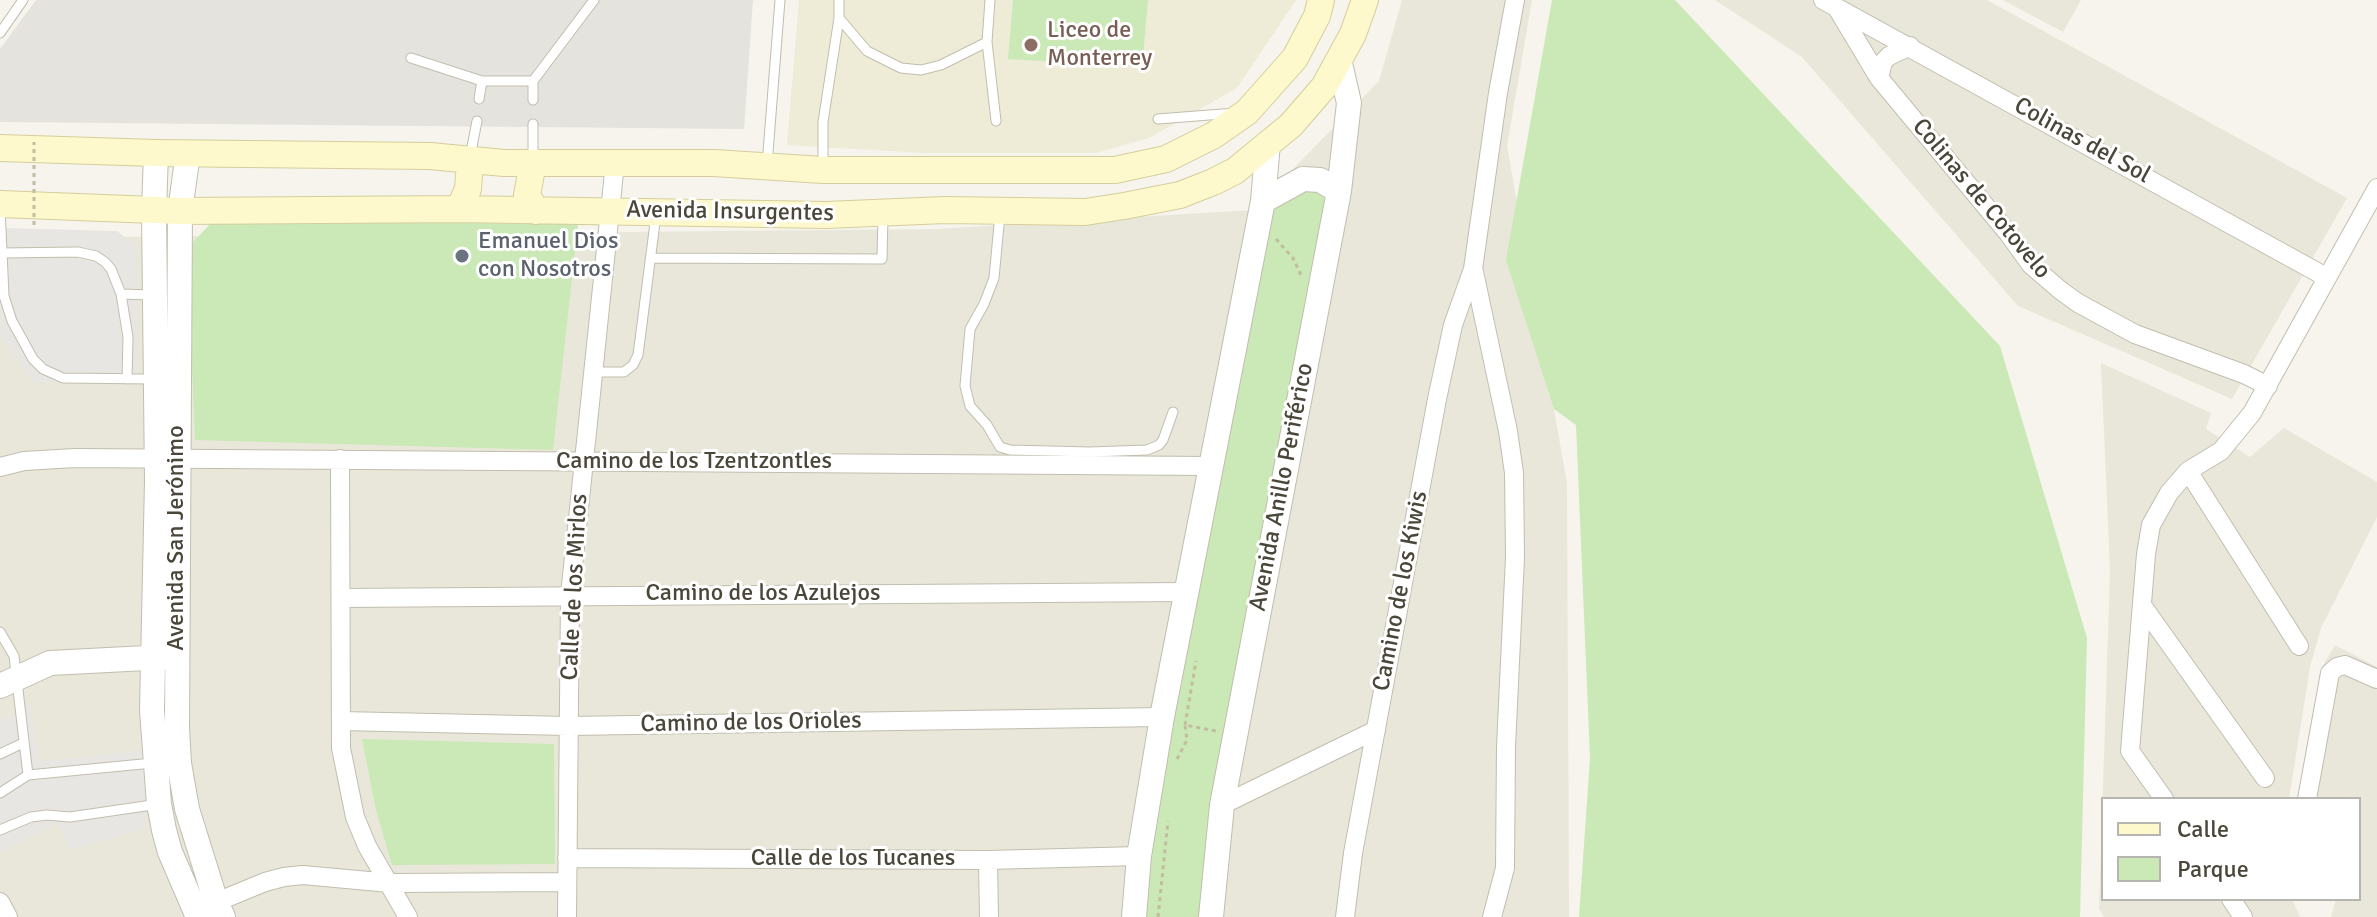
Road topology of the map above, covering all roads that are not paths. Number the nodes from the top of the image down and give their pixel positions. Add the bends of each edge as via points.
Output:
1 (23, 0) edge
2 (594, 0) edge
3 (780, 0) edge
4 (839, 0) edge
5 (990, 0) edge
6 (1321, 0) edge
7 (1365, 0) edge
8 (1515, 0) edge
9 (1830, 4) edge
10 (839, 18) junction
11 (0, 33) edge
12 (987, 42) junction
13 (1910, 46) junction
14 (411, 58) dead end
15 (1339, 59) junction
16 (1879, 78) junction
17 (482, 81) junction
18 (533, 81) junction
19 (479, 99) dead end
20 (533, 100) dead end
21 (1247, 112) junction
22 (1158, 119) dead end
23 (477, 121) dead end
24 (996, 121) dead end
25 (533, 124) dead end
26 (1268, 143) junction
27 (0, 148) edge
28 (156, 153) junction
29 (188, 153) junction
30 (470, 161) junction
31 (533, 163) junction
32 (615, 163) junction
33 (767, 165) junction
34 (823, 170) junction
35 (2377, 188) edge
36 (1339, 191) junction
37 (1263, 201) junction
38 (0, 204) edge
39 (459, 209) junction
40 (610, 210) junction
41 (1000, 210) junction
42 (154, 211) junction
43 (180, 211) junction
44 (536, 211) junction
45 (656, 211) junction
46 (883, 213) junction
47 (1, 253) edge
48 (651, 258) junction
49 (1473, 269) junction
50 (2326, 277) junction
51 (121, 294) junction
52 (154, 295) junction
53 (155, 336) junction
54 (128, 337) junction
55 (593, 372) junction
56 (127, 379) junction
57 (156, 379) junction
58 (2268, 386) junction
59 (1173, 412) dead end
60 (167, 459) junction
61 (340, 459) junction
62 (583, 461) junction
63 (1209, 466) junction
64 (0, 467) edge
65 (2188, 471) junction
66 (1185, 592) junction
67 (570, 595) junction
68 (341, 598) junction
69 (2144, 608) junction
70 (0, 632) edge
71 (2299, 646) dead end
72 (164, 658) junction
73 (2377, 679) edge
74 (8, 682) edge
75 (1162, 717) junction
76 (341, 721) junction
77 (568, 726) junction
78 (1376, 730) junction
79 (23, 743) junction
80 (0, 754) edge
81 (156, 762) junction
82 (28, 775) junction
83 (2265, 778) dead end
84 (0, 793) edge
85 (2163, 797) edge
86 (2307, 797) edge
87 (159, 804) junction
88 (1222, 805) junction
89 (0, 830) edge
90 (1139, 856) junction
91 (567, 858) junction
92 (988, 860) junction
93 (566, 882) junction
94 (390, 883) junction
95 (0, 902) edge
96 (208, 912) edge
97 (8, 917) edge
98 (408, 917) edge
99 (567, 917) edge
100 (989, 917) edge
101 (1134, 917) edge
102 (1211, 917) edge
103 (1345, 917) edge
104 (1492, 917) edge

1 - 11 lane
2 - 18 lane
3 - 33 lane
4 - 10 lane
5 - 12 lane
6 - 21 main road, Avenida Insurgentes via 1295,58
7 - 15 main road, Avenida Insurgentes
8 - 49 street, Camino de los Kiwis
9 - 13 street, Colinas del Sol
9 - 16 street, Colinas de Cotovelo
10 - 12 lane via 867,51 901,68 941,65
10 - 34 lane via 823,122
12 - 24 lane
13 - 16 street via 1883,62
13 - 50 street, Colinas del Sol
14 - 17 lane
15 - 26 main road, Avenida Insurgentes via 1308,107
15 - 36 street, Avenida Anillo Periférico via 1349,103
16 - 58 street, Colinas de Cotovelo via 2031,265 2060,290 2135,334
17 - 18 lane
17 - 19 lane
18 - 20 lane
21 - 22 lane
21 - 34 main road, Avenida Insurgentes via 1166,159 1115,170
23 - 30 lane
25 - 31 lane
26 - 37 street
26 - 41 main road, Avenida Insurgentes via 1235,171 1180,195 1085,212
27 - 28 main road, Avenida Insurgentes
28 - 29 main road, Avenida Insurgentes
28 - 42 street, Avenida San Jerónimo
29 - 30 main road, Avenida Insurgentes
29 - 43 street, Avenida San Jerónimo
30 - 31 main road, Avenida Insurgentes
30 - 39 main road via 468,189
31 - 32 main road, Avenida Insurgentes
31 - 44 main road via 527,195
32 - 33 main road, Avenida Insurgentes
32 - 40 street, Calle de los Mirlos
33 - 34 main road, Avenida Insurgentes
35 - 50 street
36 - 37 street via 1320,180 1303,179
36 - 88 street, Avenida Anillo Periférico
37 - 63 street
38 - 42 main road, Avenida Insurgentes
38 - 47 lane
39 - 43 main road, Avenida Insurgentes
39 - 44 main road, Avenida Insurgentes
40 - 44 main road, Avenida Insurgentes
40 - 45 main road, Avenida Insurgentes
40 - 55 street, Calle de los Mirlos
41 - 46 main road, Avenida Insurgentes
41 - 59 lane via 994,278 970,329 965,386 970,406 1000,447 1147,450 1163,440
42 - 43 main road, Avenida Insurgentes
42 - 52 street, Avenida San Jerónimo
43 - 60 street, Avenida San Jerónimo
45 - 46 main road, Avenida Insurgentes
45 - 48 lane
46 - 48 lane via 882,259
47 - 51 lane via 96,256 111,269
47 - 56 lane via 4,296 33,359 63,378
48 - 55 lane via 633,365 624,372
49 - 78 street, Camino de los Kiwis via 1453,325 1437,399
49 - 104 street, Camino de los Kiwis via 1514,473 1505,868
50 - 58 street
51 - 52 lane
51 - 54 lane
52 - 53 street, Avenida San Jerónimo
53 - 54 lane
53 - 57 street, Avenida San Jerónimo
54 - 56 lane
55 - 62 street, Calle de los Mirlos
56 - 57 lane
57 - 60 street, Avenida San Jerónimo
58 - 65 street via 2221,451
60 - 61 street, Camino de los Tzentzontles
60 - 64 street, Camino de los Tzentzontles via 36,460
60 - 72 street, Avenida San Jerónimo
61 - 62 street, Camino de los Tzentzontles
61 - 68 street
62 - 63 street, Camino de los Tzentzontles
62 - 67 street, Calle de los Mirlos
63 - 66 street
65 - 69 street via 2151,525
65 - 71 street
66 - 67 street, Camino de los Azulejos
66 - 75 street
67 - 68 street, Camino de los Azulejos
67 - 77 street, Calle de los Mirlos
68 - 76 street
69 - 83 street
69 - 85 street via 2130,751
70 - 74 lane via 14,656
72 - 74 street via 50,663
72 - 81 street, Avenida San Jerónimo
72 - 96 street, Avenida San Jerónimo
73 - 86 street via 2345,665 2330,673
74 - 79 lane
75 - 77 street, Camino de los Orioles
75 - 90 street
76 - 77 street, Camino de los Orioles
76 - 94 street via 355,817
77 - 91 street, Calle de los Mirlos
78 - 88 street
78 - 103 street, Camino de los Kiwis
79 - 80 lane
79 - 82 lane
81 - 82 lane
81 - 87 street, Avenida San Jerónimo
82 - 84 lane
87 - 89 lane via 31,817
87 - 96 street, Avenida San Jerónimo via 170,852
88 - 102 street, Avenida Anillo Periférico
90 - 92 street, Calle de los Tucanes
90 - 101 street
91 - 92 street, Calle de los Tucanes
91 - 93 street, Calle de los Mirlos
92 - 100 street
93 - 94 street
93 - 99 street, Calle de los Mirlos
94 - 96 street via 284,877
94 - 98 street
95 - 97 street

